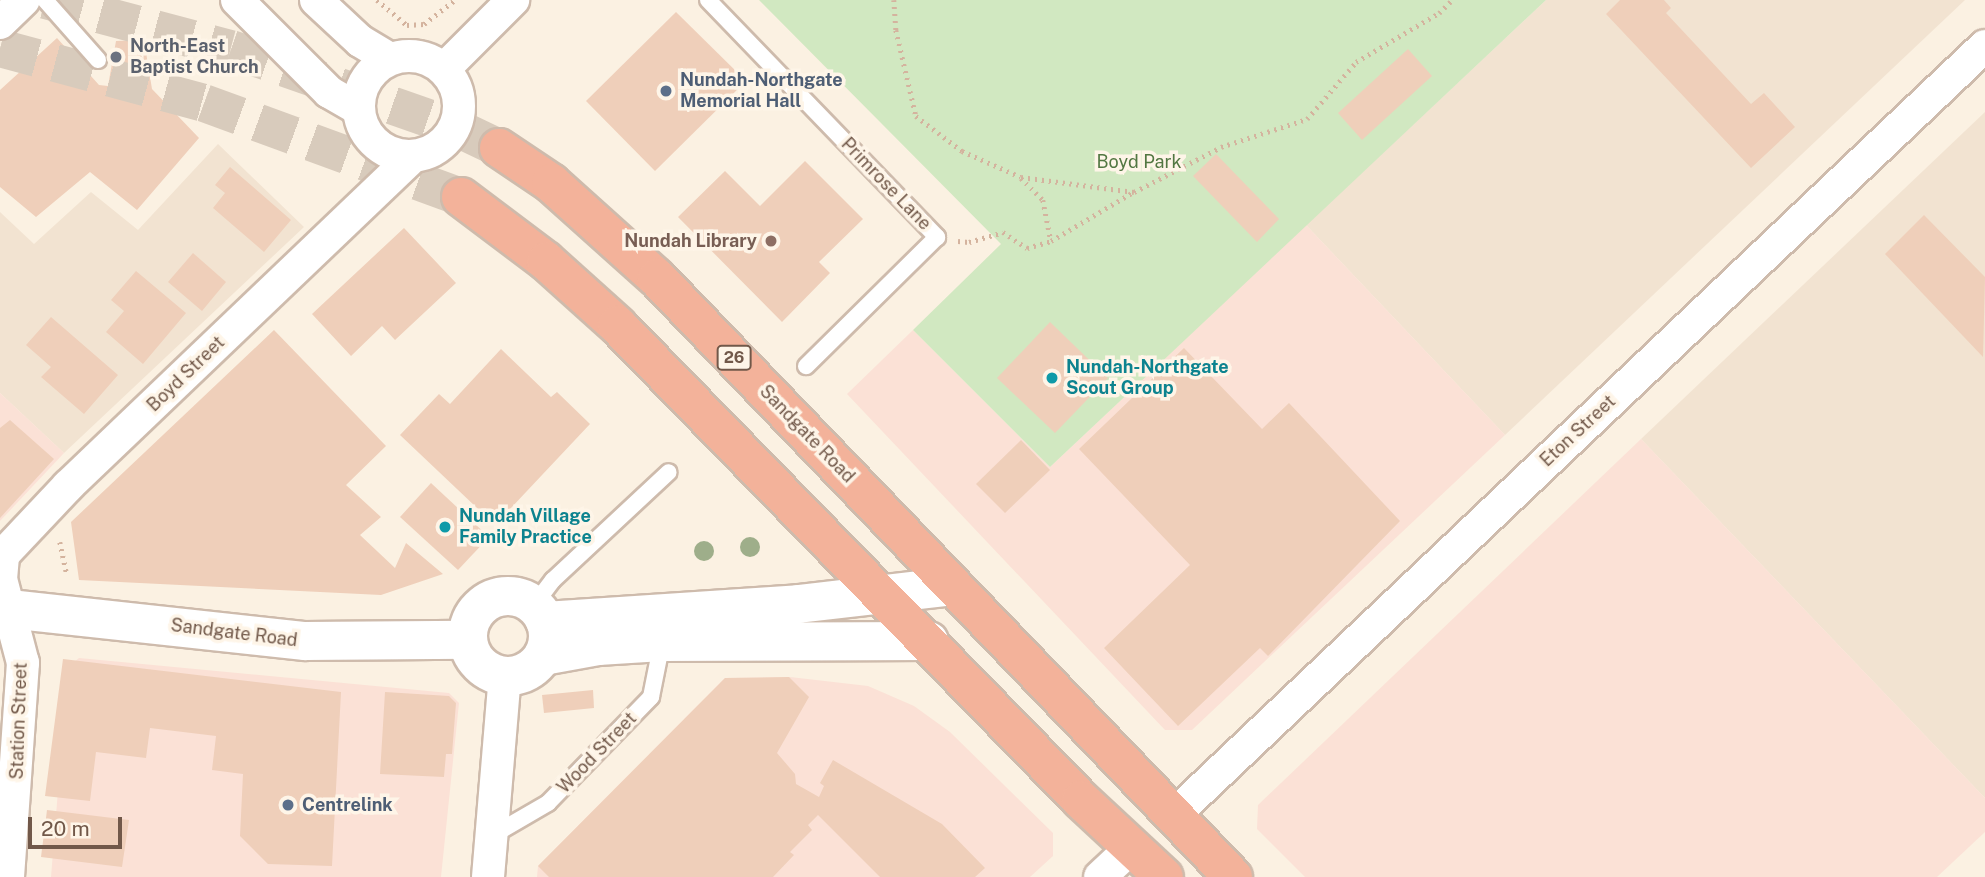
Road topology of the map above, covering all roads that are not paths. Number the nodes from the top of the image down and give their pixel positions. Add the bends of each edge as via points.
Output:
1 (24, 0) edge
2 (44, 0) edge
3 (237, 0) edge
4 (316, 0) edge
5 (513, 0) edge
6 (708, 0) edge
7 (0, 23) edge
8 (1985, 46) edge
9 (390, 59) junction
10 (99, 60) dead end
11 (444, 69) junction
12 (358, 109) junction
13 (499, 148) tunnel mouth
14 (412, 157) junction
15 (461, 197) tunnel mouth
16 (806, 366) dead end
17 (669, 472) dead end
18 (953, 586) junction
19 (883, 594) junction
20 (4, 608) edge
21 (541, 627) junction
22 (468, 640) junction
23 (929, 641) junction
24 (662, 642) junction
25 (505, 676) junction
26 (1173, 816) junction
27 (493, 835) junction
28 (1131, 848) junction
29 (8, 877) edge
30 (488, 877) edge
31 (1100, 877) edge
32 (1164, 877) edge
33 (1233, 877) edge

1 - 7 street
2 - 10 lane
3 - 12 street via 329,92
4 - 9 street via 360,41
5 - 11 street
6 - 16 lane, Primrose Lane via 937,237
8 - 26 street, Eton Street
9 - 11 street via 418,56
9 - 12 street via 366,79
11 - 14 street via 458,98 458,115 442,144
12 - 14 street via 370,139 389,152
13 - 18 highway, Sandgate Road / 26 via 551,184 657,278
14 - 20 street, Boyd Street via 19,534 0,567
15 - 19 highway via 546,261 617,325
17 - 21 lane via 552,580
18 - 19 street
18 - 26 highway, Sandgate Road / 26
19 - 21 street
19 - 23 highway
20 - 22 street, Sandgate Road via 305,641
20 - 29 street, Station Street via 23,663
21 - 22 street via 509,596 484,604 474,614
21 - 24 street via 598,646
21 - 25 street via 527,672
22 - 25 street via 480,665
23 - 24 street
23 - 28 highway
24 - 27 lane, Wood Street via 651,697 548,803
25 - 27 street
26 - 33 highway, Sandgate Road / 26
27 - 30 street
28 - 31 street
28 - 32 highway

